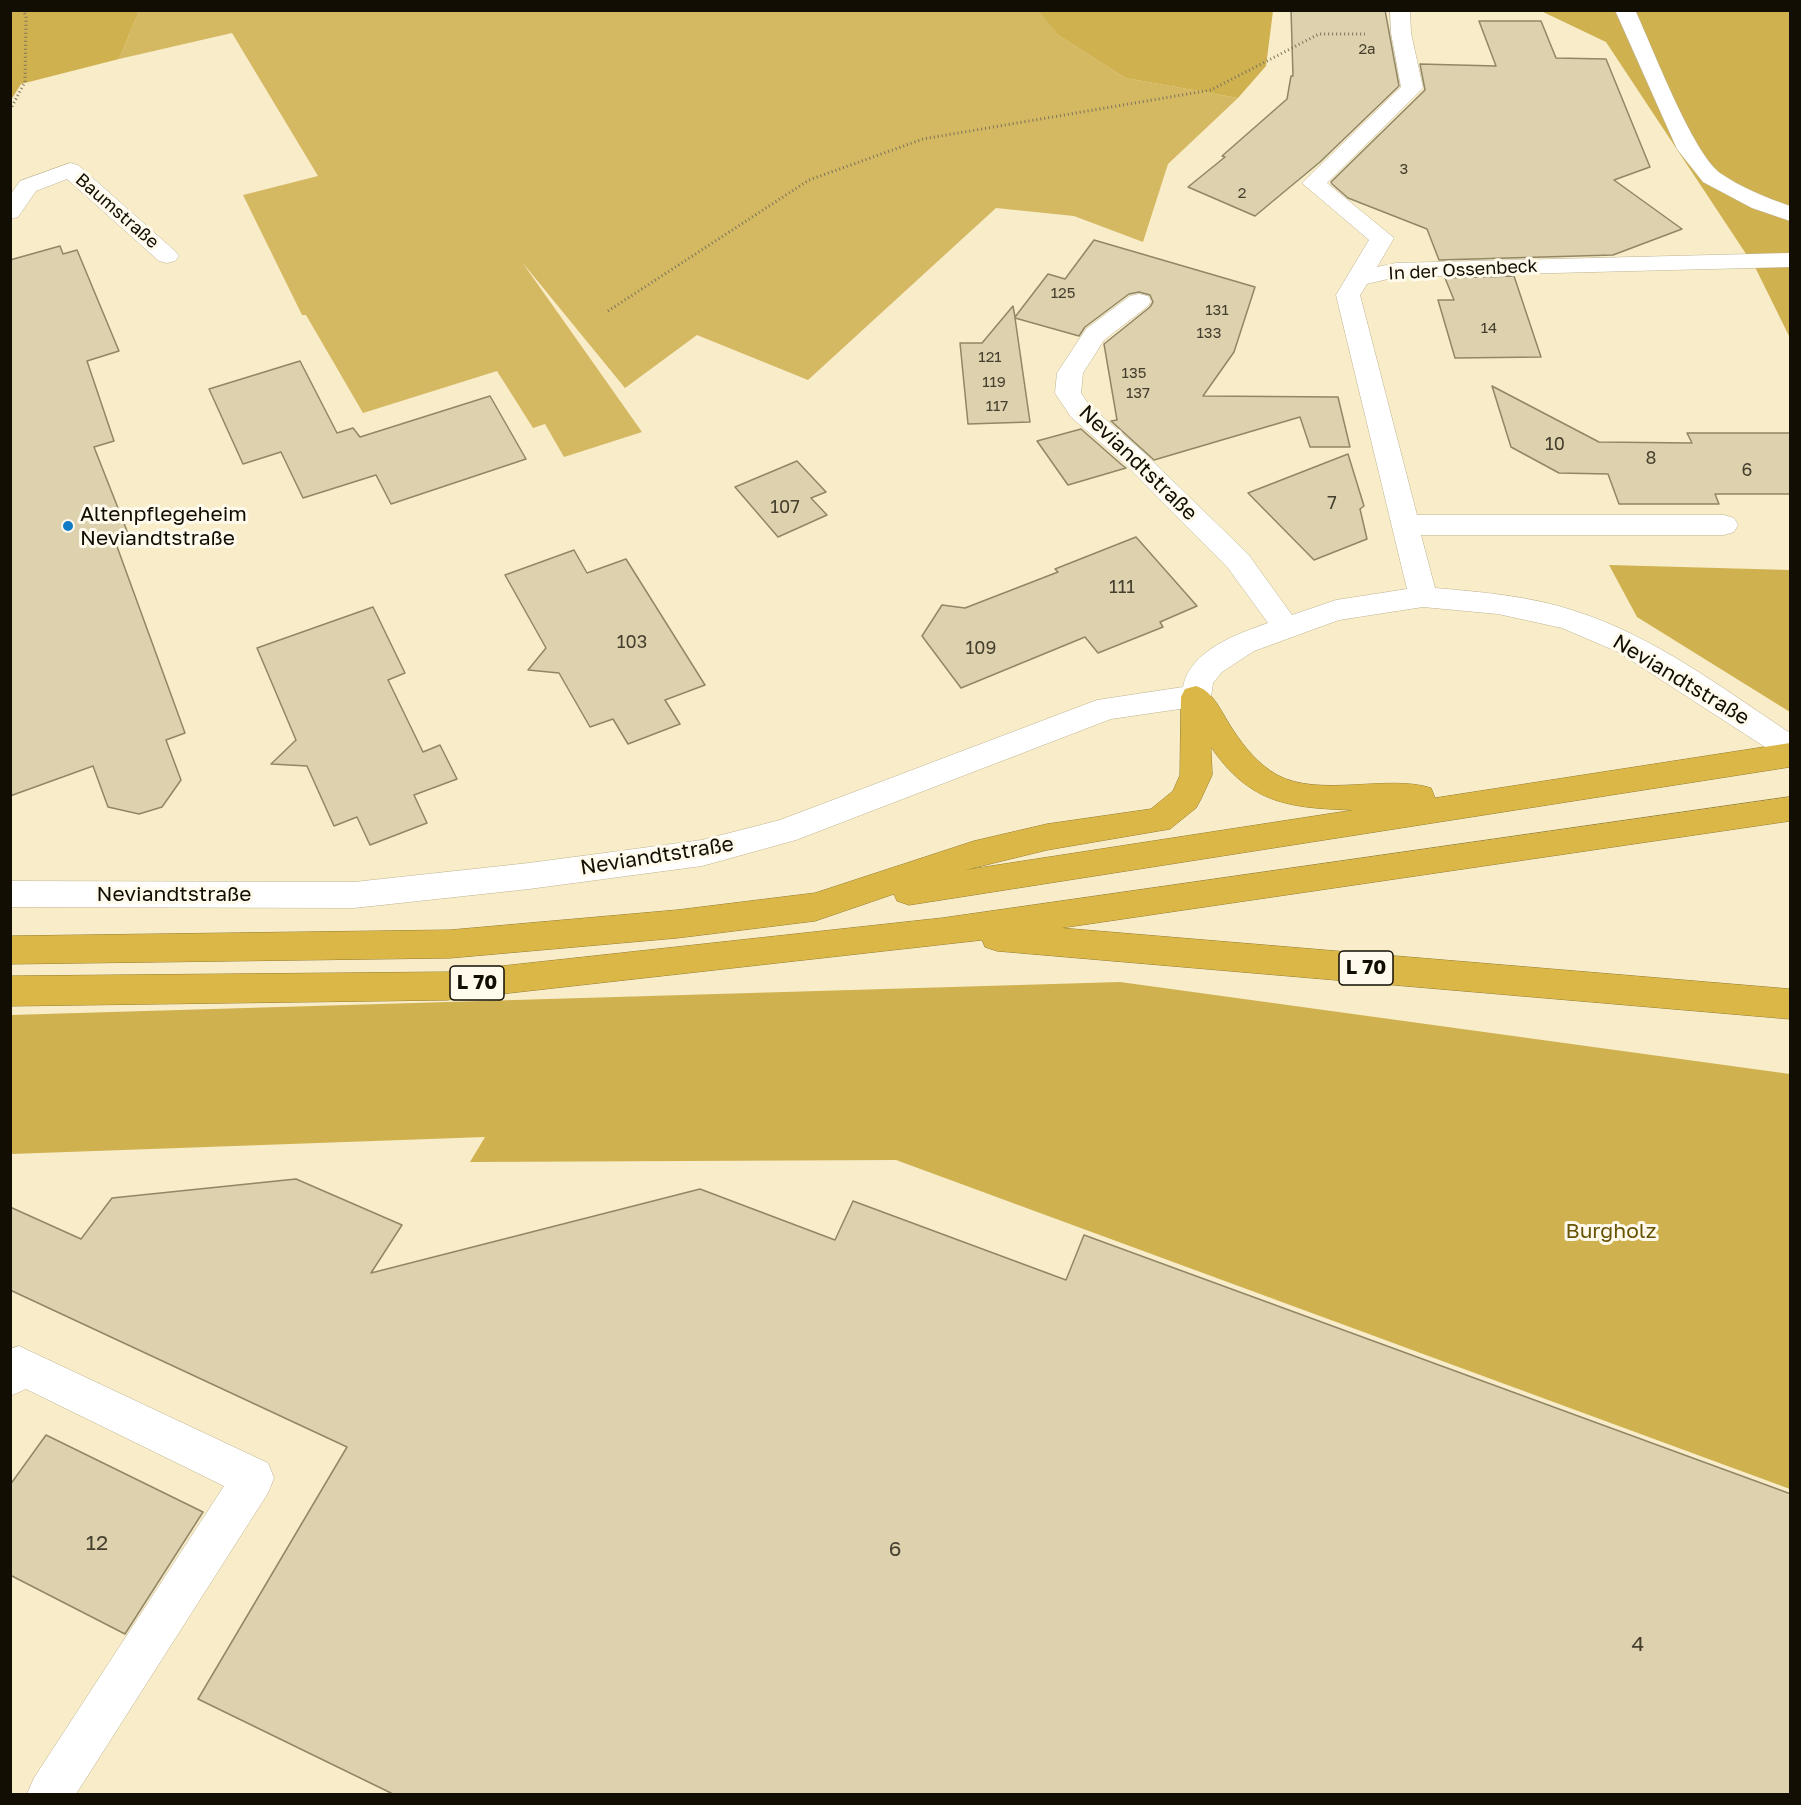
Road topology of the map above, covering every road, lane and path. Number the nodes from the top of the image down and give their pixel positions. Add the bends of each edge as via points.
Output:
1 (23, 10) edge
2 (1400, 10) edge
3 (1625, 10) edge
4 (1401, 33) junction
5 (10, 110) edge
6 (10, 212) edge
7 (1791, 214) edge
8 (167, 255) dead end
9 (1791, 260) edge
10 (1358, 279) junction
11 (1139, 301) dead end
12 (608, 311) dead end
13 (1407, 525) junction
14 (1724, 525) dead end
15 (1424, 597) junction
16 (1285, 626) junction
17 (1196, 697) junction
18 (1791, 748) edge
19 (1791, 755) edge
20 (1518, 799) junction
21 (1791, 809) edge
22 (10, 894) edge
23 (815, 907) junction
24 (942, 932) junction
25 (10, 950) edge
26 (10, 991) edge
27 (1791, 1005) edge
28 (10, 1377) edge
29 (50, 1794) edge

1 - 5 path via 25,82
2 - 4 street
3 - 7 street via 1688,149 1711,177 1760,203
4 - 10 street via 1412,88 1313,183 1382,238
4 - 12 path via 1319,34 1211,90 923,139 809,180
6 - 8 street, Baumstraße via 28,186 70,170
9 - 10 street, In der Ossenbeck via 1396,270
10 - 13 street, In der Ossenbeck via 1348,295
11 - 16 street, Neviandtstraße via 1095,335 1070,373 1068,393 1080,411 1133,457 1238,561
13 - 14 street
13 - 15 street, In der Ossenbeck
15 - 16 street, Neviandtstraße via 1336,610
15 - 18 street, Neviandtstraße via 1498,604 1568,619 1628,644
16 - 17 street, Neviandtstraße via 1244,643 1212,664 1199,680
17 - 20 highway via 1235,755 1253,776 1273,788 1300,795
17 - 22 street, Neviandtstraße via 1108,708 784,831 702,853 354,895
17 - 23 highway via 1197,775 1185,799 1159,820 1047,837 974,854
19 - 20 highway, L 70
20 - 23 highway, L 70
21 - 24 highway, L 70
23 - 25 highway, L 70 via 450,944
24 - 26 highway, L 70 via 447,986
24 - 27 highway, L 70
28 - 29 street via 19,1365 253,1478

